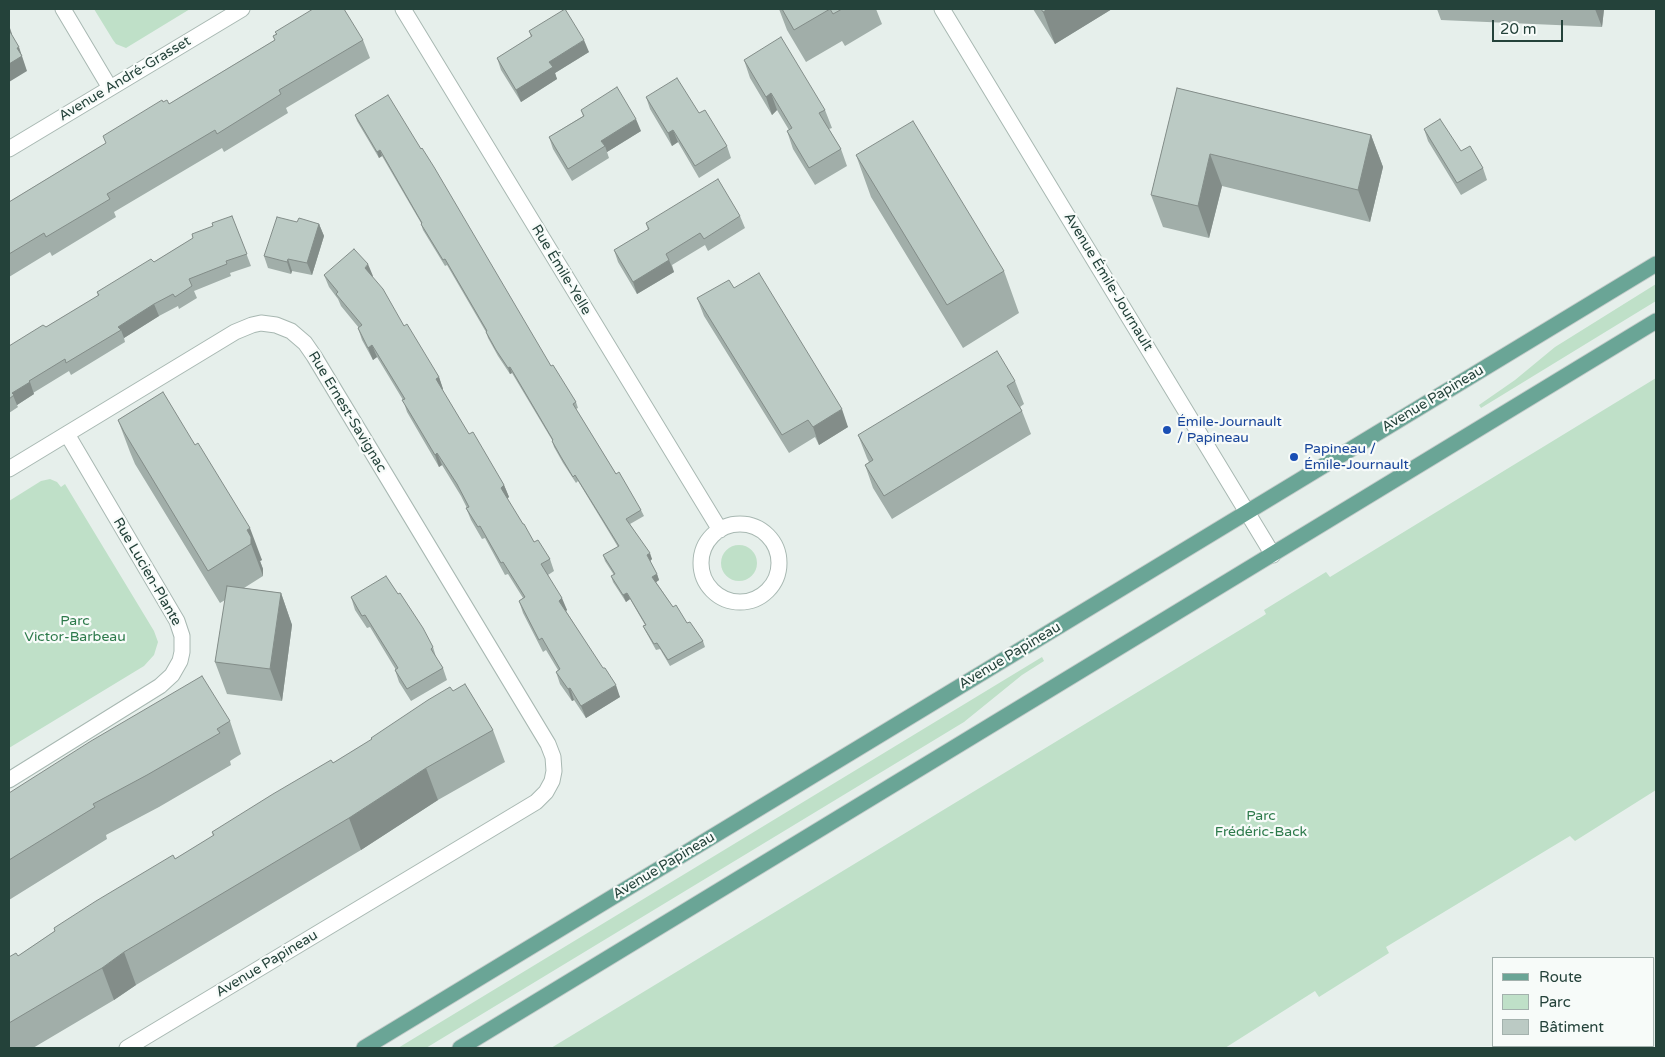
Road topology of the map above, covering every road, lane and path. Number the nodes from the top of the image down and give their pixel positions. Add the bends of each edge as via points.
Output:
1 (63, 9) edge
2 (242, 9) edge
3 (403, 9) edge
4 (942, 9) edge
5 (110, 88) junction
6 (9, 149) edge
7 (1656, 264) edge
8 (1656, 322) edge
9 (67, 434) junction
10 (9, 469) edge
11 (1248, 513) junction
12 (720, 530) junction
13 (1273, 555) junction
14 (553, 777) joint
15 (9, 780) edge
16 (127, 1048) edge
17 (364, 1048) edge
18 (460, 1048) edge

1 - 5 street
2 - 5 street, Avenue André-Grasset
3 - 12 street, Rue Émile-Yelle
4 - 11 street, Avenue Émile-Journault
5 - 6 street, Avenue André-Grasset
7 - 11 main road, Avenue Papineau
8 - 13 main road
9 - 10 street, Rue Ernest-Savignac
9 - 14 street, Rue Ernest-Savignac via 245,327 269,323 291,331 314,356 548,744 553,757
9 - 15 street, Rue Lucien-Plante via 177,621 182,636 182,652 172,675 160,686
11 - 13 street, Avenue Émile-Journault
11 - 17 main road, Avenue Papineau
12 - 12 street via 710,538 704,550 702,563 706,582 715,592 732,601 758,597 776,577 779,564 774,544 753,527 733,525
13 - 18 main road
14 - 16 street, Avenue Papineau via 546,792 528,807

